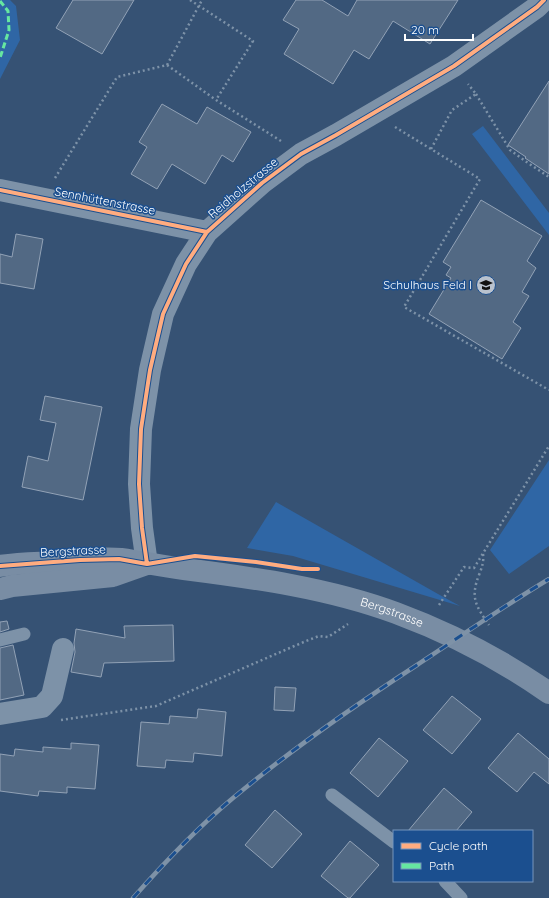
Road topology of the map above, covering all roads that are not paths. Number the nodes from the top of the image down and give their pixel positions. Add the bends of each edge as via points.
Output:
1 (540, 5) edge
2 (0, 190) edge
3 (207, 232) junction
4 (147, 564) junction
5 (0, 566) edge
6 (0, 589) edge
7 (24, 634) dead end
8 (0, 640) edge
9 (63, 649) dead end
10 (549, 693) edge
11 (0, 714) edge
12 (332, 795) dead end
13 (393, 841) edge
14 (446, 882) edge
15 (461, 898) edge

1 - 3 street, Reidholzstrasse via 454,66 301,154 262,183
2 - 3 street, Sennhüttenstrasse
3 - 4 street, Reidholzstrasse via 186,264 163,314 150,370 141,429 139,484
4 - 5 main road, Bergstrasse via 119,559
4 - 6 main road, Bergstrasse via 113,576
4 - 10 main road, Bergstrasse via 294,586 395,613 472,647
7 - 8 lane
9 - 11 street via 52,696 42,707
12 - 13 lane
14 - 15 lane

